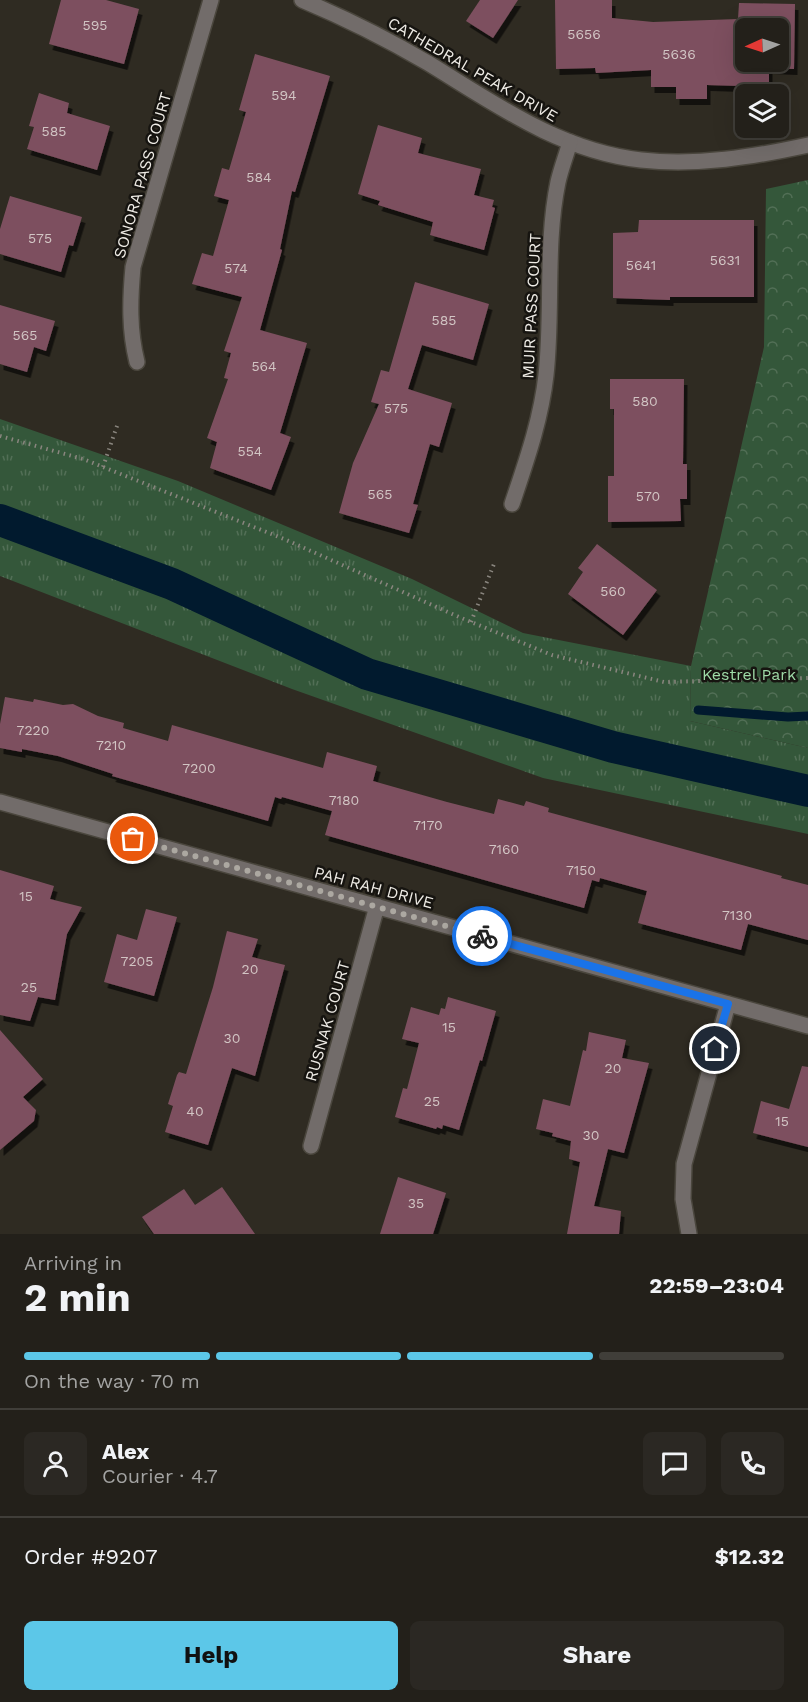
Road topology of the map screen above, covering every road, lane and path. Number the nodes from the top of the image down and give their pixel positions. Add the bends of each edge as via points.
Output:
1 (211, 0) edge
2 (302, 0) edge
3 (570, 142) junction
4 (808, 145) edge
5 (137, 362) dead end
6 (117, 423) dead end
7 (0, 436) edge
8 (103, 467) junction
9 (512, 504) dead end
10 (494, 564) dead end
11 (471, 622) junction
12 (808, 678) edge
13 (0, 802) edge
14 (377, 906) junction
15 (728, 1004) junction
16 (808, 1026) edge
17 (311, 1146) dead end
18 (689, 1234) edge

1 - 5 street, SONORA PASS COURT via 133,267 129,302
2 - 3 street, CATHEDRAL PEAK DRIVE via 356,23 494,105
3 - 4 street, CATHEDRAL PEAK DRIVE via 640,160 694,162 753,157
3 - 9 street, MUIR PASS COURT via 558,183 552,239 546,377 533,442
6 - 8 path
7 - 8 path
8 - 11 path via 284,538
10 - 11 path
11 - 12 path via 552,655 664,682
13 - 14 street, PAH RAH DRIVE
14 - 15 street, PAH RAH DRIVE
14 - 17 street, RUSNAK COURT
15 - 16 street, PAH RAH DRIVE
15 - 18 street via 684,1164 683,1198

